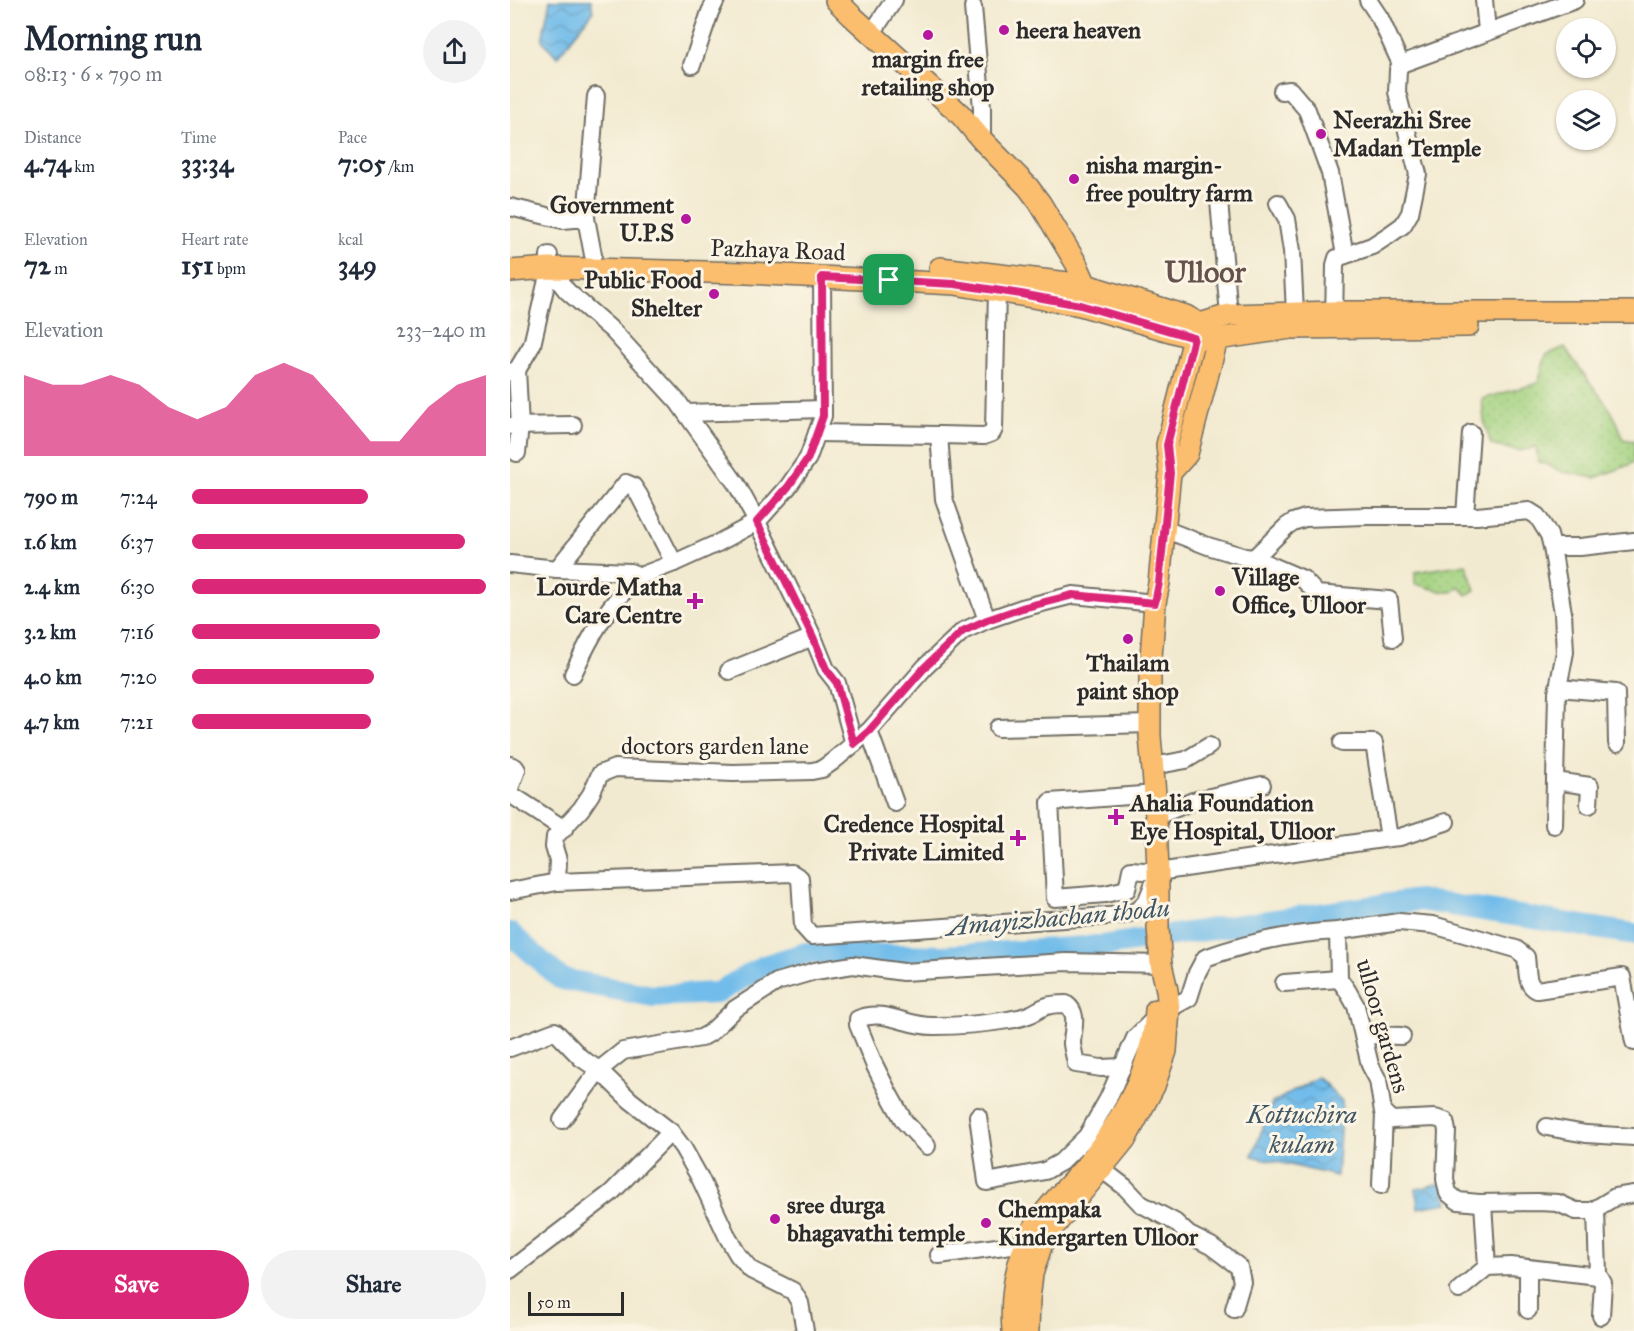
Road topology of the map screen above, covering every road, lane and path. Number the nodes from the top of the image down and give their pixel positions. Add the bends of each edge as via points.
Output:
1 (716, 0) edge
2 (836, 0) edge
3 (894, 0) edge
4 (1368, 0) edge
5 (1484, 0) edge
6 (1575, 0) edge
7 (973, 8) dead end
8 (1487, 31) junction
9 (872, 33) junction
10 (1401, 64) junction
11 (692, 65) dead end
12 (1281, 91) dead end
13 (596, 96) dead end
14 (982, 140) junction
15 (1220, 201) dead end
16 (1278, 203) dead end
17 (510, 207) edge
18 (586, 218) junction
19 (1065, 244) junction
20 (593, 255) junction
21 (1345, 255) junction
22 (510, 257) edge
23 (549, 262) junction
24 (510, 271) edge
25 (822, 277) junction
26 (997, 290) junction
27 (1083, 295) junction
28 (1138, 301) junction
29 (1634, 312) edge
30 (1296, 313) junction
31 (1229, 315) junction
32 (1334, 319) junction
33 (1634, 325) edge
34 (1197, 331) junction
35 (1217, 339) junction
36 (513, 371) edge
37 (823, 409) junction
38 (686, 413) junction
39 (573, 425) dead end
40 (515, 426) edge
41 (817, 433) junction
42 (1471, 433) dead end
43 (939, 435) junction
44 (516, 453) dead end
45 (1170, 473) junction
46 (1465, 516) junction
47 (757, 522) junction
48 (1164, 529) junction
49 (1634, 541) edge
50 (1552, 547) junction
51 (1254, 558) junction
52 (674, 563) junction
53 (510, 564) edge
54 (557, 569) junction
55 (640, 576) junction
56 (1155, 603) junction
57 (987, 620) junction
58 (813, 637) junction
59 (1393, 638) dead end
60 (729, 670) dead end
61 (573, 674) dead end
62 (1558, 688) junction
63 (1150, 724) junction
64 (998, 728) dead end
65 (869, 731) junction
66 (1342, 743) dead end
67 (1617, 743) dead end
68 (854, 744) junction
69 (1209, 746) dead end
70 (510, 765) edge
71 (1153, 766) junction
72 (1555, 781) junction
73 (1262, 784) dead end
74 (510, 788) edge
75 (510, 794) edge
76 (1155, 794) junction
77 (895, 803) dead end
78 (1589, 804) dead end
79 (1155, 817) junction
80 (1446, 822) dead end
81 (1554, 825) dead end
82 (564, 829) junction
83 (1389, 838) junction
84 (1158, 872) junction
85 (557, 882) junction
86 (510, 891) edge
87 (1338, 931) junction
88 (1161, 961) junction
89 (1340, 979) junction
90 (1284, 983) dead end
91 (1162, 1013) junction
92 (1363, 1035) junction
93 (1402, 1036) dead end
94 (1634, 1042) edge
95 (510, 1048) edge
96 (1123, 1067) junction
97 (599, 1070) junction
98 (1384, 1114) junction
99 (978, 1116) dead end
100 (562, 1120) dead end
101 (1547, 1127) dead end
102 (670, 1132) junction
103 (1634, 1137) edge
104 (927, 1146) dead end
105 (1100, 1168) junction
106 (1381, 1185) dead end
107 (1634, 1194) edge
108 (1483, 1203) junction
109 (1596, 1210) junction
110 (1029, 1240) junction
111 (939, 1255) dead end
112 (1487, 1267) junction
113 (1528, 1268) junction
114 (510, 1270) edge
115 (1598, 1276) junction
116 (1459, 1290) dead end
117 (1234, 1309) dead end
118 (1528, 1310) dead end
119 (1600, 1316) dead end
120 (805, 1331) edge
121 (1013, 1331) edge
122 (1028, 1331) edge

1 - 11 street
2 - 9 main road
3 - 9 street
4 - 10 street
5 - 8 street
6 - 8 street
7 - 14 street
8 - 10 street
9 - 14 main road via 960,114
10 - 21 street via 1397,92 1418,174 1410,213 1403,225 1372,246
12 - 21 street via 1290,90 1307,110 1330,173
13 - 18 street
14 - 19 main road via 1034,195
15 - 31 street
16 - 30 street via 1287,219
17 - 18 street via 562,220
18 - 20 street
19 - 27 main road via 1076,263
19 - 28 main road via 1090,269
20 - 23 main road
20 - 27 main road via 952,269
21 - 32 street via 1337,258 1335,265
22 - 23 main road
23 - 24 main road, Pazhaya Road
23 - 25 main road, Pazhaya Road
23 - 36 street via 532,345
23 - 38 street via 567,291 613,331
25 - 26 main road, Pazhaya Road
25 - 37 street
26 - 27 main road, Pazhaya Road
26 - 43 street via 994,429 984,436
27 - 28 main road
27 - 34 main road, Pazhaya Road
28 - 34 main road via 1186,316
29 - 32 main road
30 - 31 main road
30 - 32 main road
31 - 34 main road
32 - 33 main road
32 - 35 main road, Pazhaya Road
34 - 35 main road, Pazhaya Road
34 - 45 main road via 1167,445
35 - 45 main road via 1186,454
36 - 40 street
37 - 38 street
37 - 41 street
38 - 47 street via 737,485
39 - 40 street
40 - 44 street
41 - 43 street
41 - 47 street via 808,458
42 - 46 street
43 - 57 street via 944,500
45 - 48 main road
46 - 50 street via 1529,511 1541,522
46 - 51 street via 1305,519 1287,526
47 - 52 street
47 - 58 street
48 - 51 street
48 - 56 main road
49 - 50 street
50 - 62 street via 1565,652
51 - 59 street via 1303,579 1317,594 1389,600
52 - 54 street via 639,495 626,483
52 - 55 street
53 - 54 street
54 - 55 street via 630,572
55 - 61 street via 624,590 593,633
56 - 57 street, doctors garden lane via 1073,595
56 - 63 main road
57 - 65 street, doctors garden lane via 963,631 925,667
58 - 60 street
58 - 68 street via 826,669 837,683
62 - 67 street via 1616,693
62 - 72 street
63 - 64 street
63 - 71 main road
65 - 68 street, doctors garden lane
65 - 77 street
66 - 83 street via 1374,743
68 - 82 street, doctors garden lane via 822,769 812,771 733,773 615,768 600,774 591,794
69 - 71 street via 1186,760
70 - 74 street via 517,770
71 - 76 main road
72 - 78 street via 1590,786
72 - 81 street
73 - 79 street via 1193,801
75 - 82 street
76 - 79 main road
76 - 84 street via 1050,802 1055,898 1126,889 1131,870
79 - 84 main road
80 - 83 street
82 - 85 street, doctors garden lane via 555,837
83 - 84 street
84 - 85 street via 1139,910 1123,915 812,936 803,926 800,878 792,873
84 - 88 main road
85 - 86 street
87 - 89 street, ulloor gardens
87 - 91 street, ulloor gardens via 1303,933 1239,946 1205,958 1190,998
87 - 94 street via 1399,922 1433,925 1506,946 1526,957 1528,982 1537,990 1622,977
88 - 91 main road
88 - 97 street via 1066,962 903,972 853,965 815,971 777,982 735,1009 701,1038 623,1051
89 - 90 street
89 - 92 street, ulloor gardens via 1356,1006
91 - 96 street via 1135,1038
91 - 105 main road via 1166,1051 1154,1086 1126,1137
91 - 110 main road via 1144,1069 1118,1121 1038,1222
92 - 93 street
92 - 98 street, ulloor gardens
95 - 97 street via 555,1030 581,1058
96 - 99 street via 1087,1136 1061,1162 1044,1171 987,1182
96 - 104 street via 1076,1064 1072,1044 1075,1018 1066,1004 1046,1006 1009,1020 960,1025 914,1025 876,1015 858,1019 868,1051 890,1096 904,1121
97 - 100 street
97 - 102 street
98 - 106 street
98 - 108 street, ulloor gardens via 1393,1120 1445,1121 1448,1193 1458,1201
101 - 103 street
102 - 114 street via 611,1193
102 - 120 street via 700,1178 738,1255 751,1270 793,1291 800,1303
105 - 117 street via 1141,1204 1239,1267 1242,1282
105 - 122 main road via 1044,1240 1032,1274
107 - 109 street via 1615,1197
108 - 109 street, ulloor gardens via 1558,1203 1576,1211
108 - 112 street
109 - 115 street
110 - 111 street
110 - 121 main road via 1016,1275
112 - 113 street
112 - 116 street
113 - 115 street
113 - 118 street
115 - 119 street via 1603,1283

